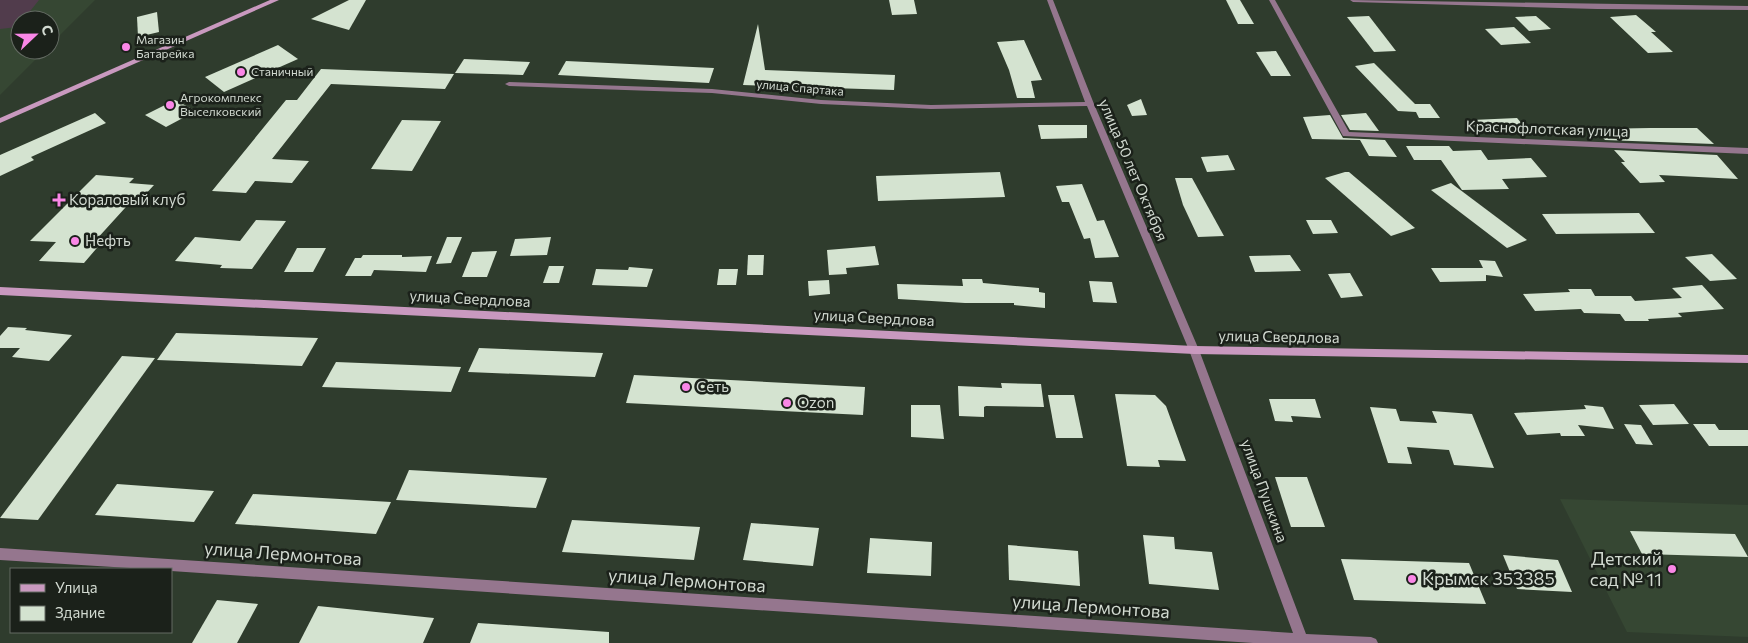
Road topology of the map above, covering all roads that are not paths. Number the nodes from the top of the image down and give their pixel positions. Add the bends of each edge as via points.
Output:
1 (276, 0) edge
2 (1050, 0) edge
3 (1272, 0) edge
4 (1353, 0) edge
5 (1748, 8) edge
6 (509, 84) dead end
7 (1090, 104) junction
8 (0, 121) edge
9 (1748, 151) edge
10 (0, 291) edge
11 (1194, 350) junction
12 (1748, 359) edge
13 (0, 554) edge
14 (1302, 642) edge
15 (1371, 643) edge

1 - 8 main road
2 - 7 street, улица 50 лет Октября
3 - 9 street, Краснофлотская улица via 1346,134
4 - 5 street
6 - 7 street, улица Спартака via 712,91 916,107
7 - 11 street, улица 50 лет Октября
10 - 11 main road, улица Свердлова
11 - 12 main road, улица Свердлова
11 - 14 street, улица Пушкина
13 - 14 street, улица Лермонтова
14 - 15 street, улица Лермонтова

